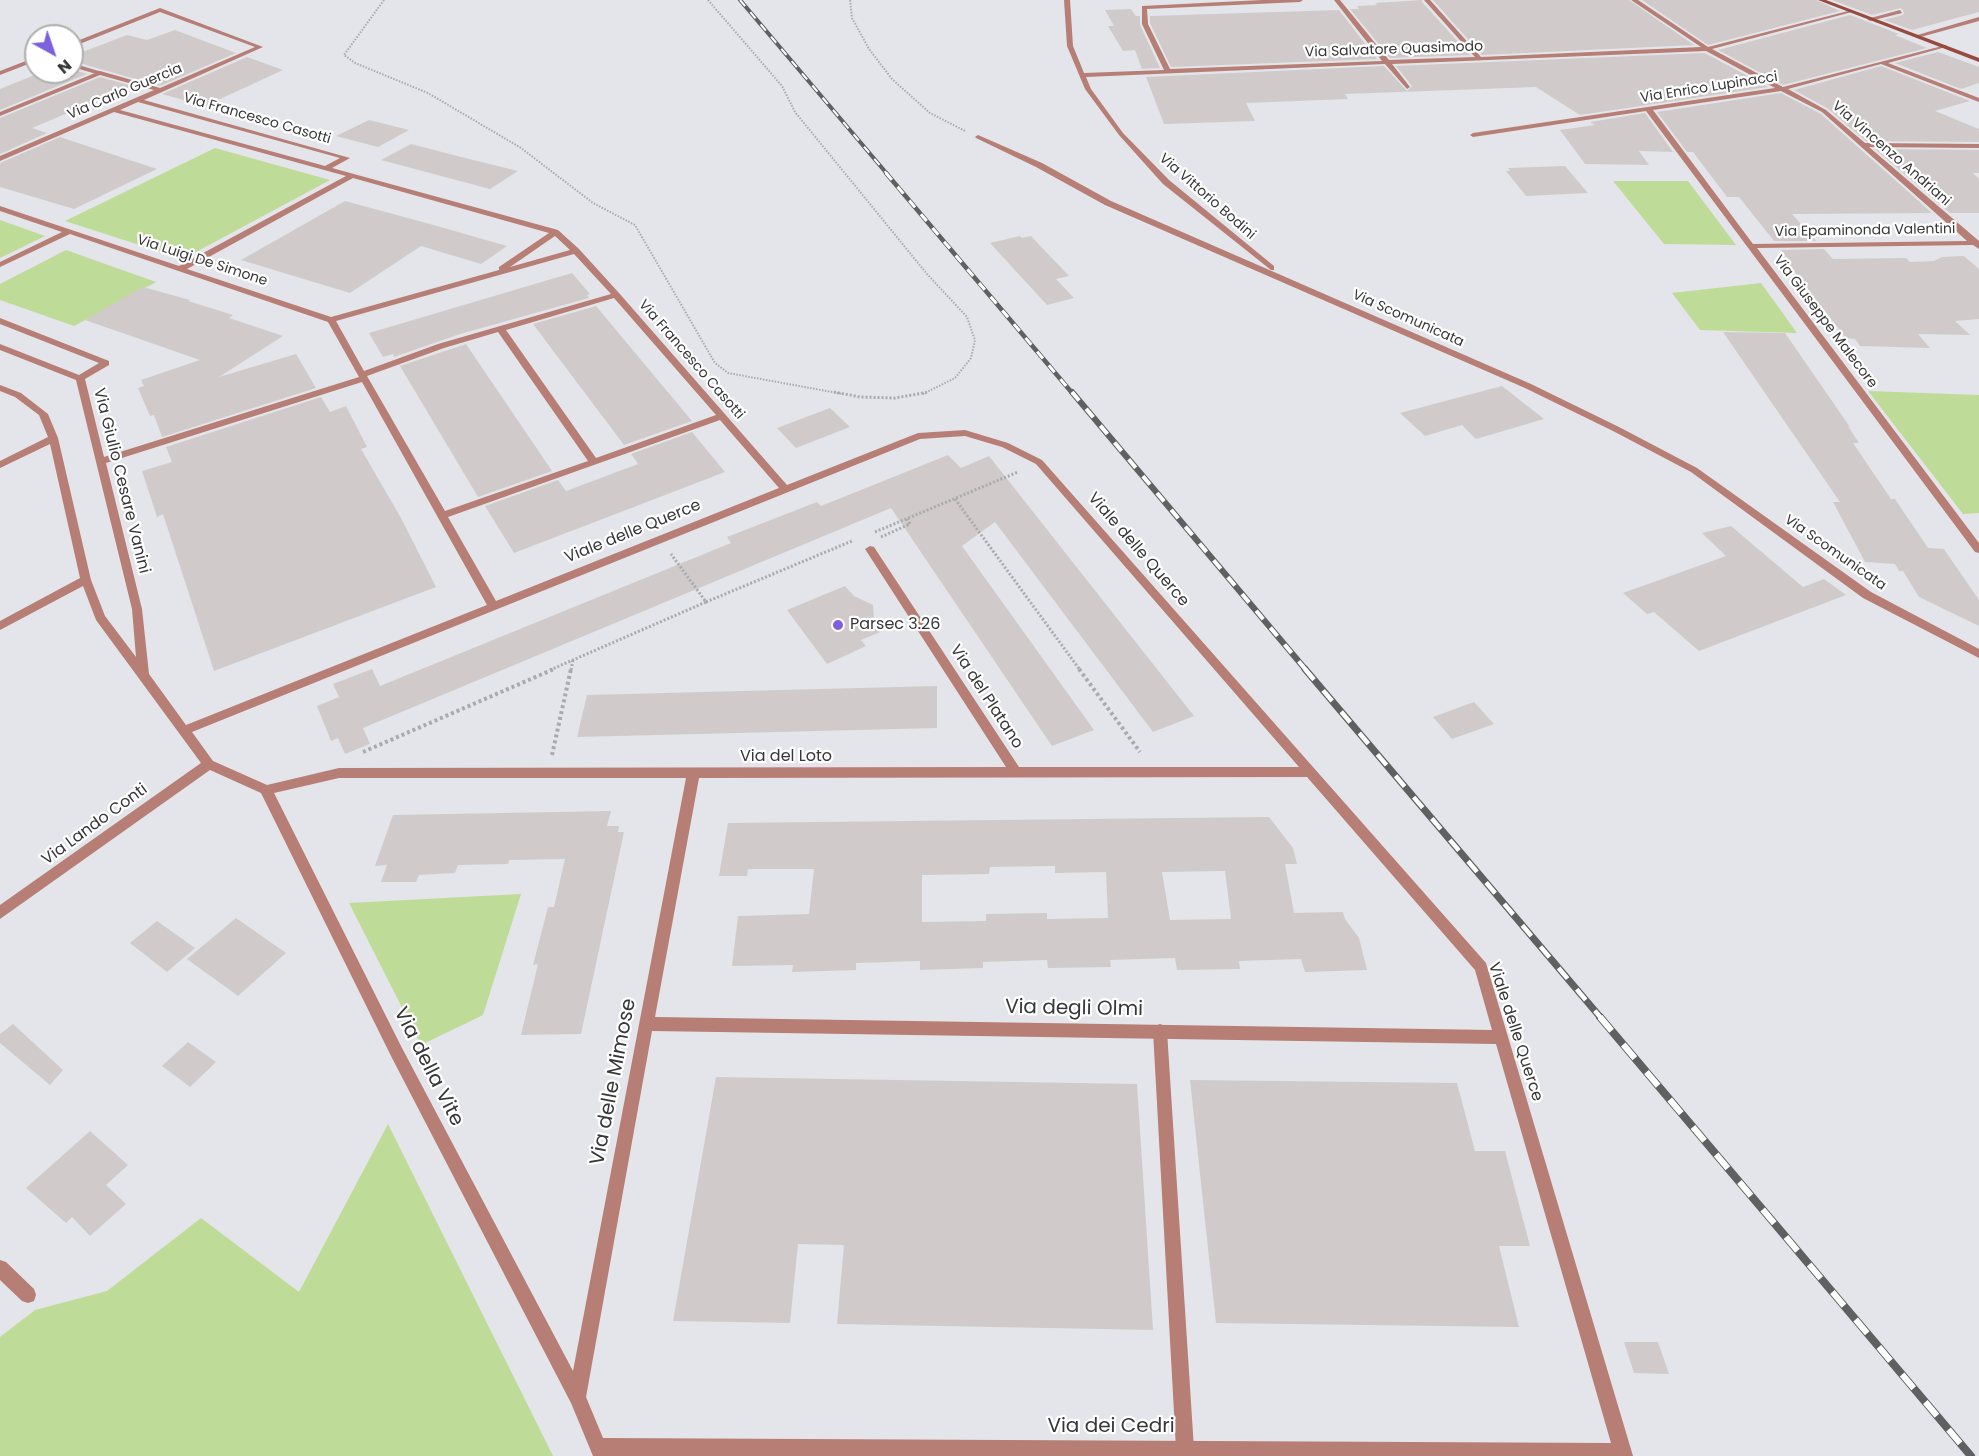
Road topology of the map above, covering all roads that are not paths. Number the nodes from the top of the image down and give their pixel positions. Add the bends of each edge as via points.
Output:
1 (1067, 0) edge
2 (1298, 0) edge
3 (1336, 0) edge
4 (1427, 0) edge
5 (1634, 0) edge
6 (1821, 0) edge
7 (1850, 11) junction
8 (1900, 12) dead end
9 (1870, 19) junction
10 (1979, 19) edge
11 (1917, 36) junction
12 (84, 40) edge
13 (1944, 46) junction
14 (1707, 49) junction
15 (1480, 59) junction
16 (1979, 60) edge
17 (1388, 62) junction
18 (1883, 63) junction
19 (24, 64) edge
20 (84, 68) edge
21 (1168, 71) junction
22 (0, 73) edge
23 (100, 73) junction
24 (1082, 75) junction
25 (1407, 87) dead end
26 (1781, 89) junction
27 (161, 90) junction
28 (138, 99) junction
29 (1979, 100) edge
30 (114, 110) junction
31 (1649, 110) junction
32 (0, 114) edge
33 (1473, 135) dead end
34 (978, 137) road end
35 (1864, 145) junction
36 (1979, 146) edge
37 (0, 159) edge
38 (325, 169) junction
39 (352, 176) junction
40 (0, 208) edge
41 (70, 231) junction
42 (555, 232) junction
43 (1978, 244) edge
44 (1751, 246) junction
45 (576, 250) junction
46 (0, 266) edge
47 (180, 269) junction
48 (496, 273) junction
49 (1283, 278) junction
50 (616, 295) junction
51 (331, 320) junction
52 (0, 321) edge
53 (500, 327) junction
54 (0, 347) edge
55 (362, 377) junction
56 (80, 378) junction
57 (0, 388) edge
58 (722, 416) junction
59 (53, 438) junction
60 (102, 461) junction
61 (593, 461) junction
62 (0, 465) edge
63 (785, 489) junction
64 (442, 516) junction
65 (870, 549) road end
66 (1979, 550) edge
67 (86, 580) junction
68 (493, 606) junction
69 (0, 626) edge
70 (1979, 654) edge
71 (143, 675) junction
72 (183, 731) junction
73 (209, 764) junction
74 (1309, 772) junction
75 (1016, 773) junction
76 (693, 774) junction
77 (266, 790) junction
78 (0, 913) edge
79 (646, 1024) junction
80 (1160, 1031) junction
81 (1501, 1037) junction
82 (0, 1268) edge
83 (28, 1295) dead end
84 (577, 1397) junction
85 (600, 1452) edge
86 (1185, 1453) edge
87 (1424, 1453) edge
88 (1623, 1454) edge

1 - 24 street, Via Vittorio Bodini via 1070,46
2 - 21 street via 1144,7 1145,24
3 - 17 street
4 - 15 street
5 - 14 street, Via Vincenzo Andriani
6 - 7 main road
7 - 9 main road
7 - 14 street, Via Salvatore Quasimodo
8 - 9 street
9 - 11 main road
10 - 11 street
11 - 13 main road
12 - 27 street, Via Carlo Guercia via 160,10 260,47
13 - 16 main road
13 - 18 street, Via Enrico Lupinacci
14 - 15 street, Via Salvatore Quasimodo
14 - 26 street, Via Vincenzo Andriani
15 - 17 street, Via Salvatore Quasimodo
17 - 21 street, Via Salvatore Quasimodo
17 - 25 street
18 - 26 street, Via Enrico Lupinacci
18 - 29 street
19 - 22 street
20 - 23 street
21 - 24 street, Via Salvatore Quasimodo
23 - 27 street
23 - 32 street
24 - 49 street, Via Vittorio Bodini via 1121,134 1166,182
26 - 31 street, Via Enrico Lupinacci
26 - 35 street, Via Vincenzo Andriani via 1824,111
27 - 28 street, Via Carlo Guercia
28 - 30 street, Via Carlo Guercia
28 - 38 street, Via Francesco Casotti via 346,158
30 - 37 street, Via Carlo Guercia
30 - 38 street, Via Francesco Casotti
31 - 33 street, Via Enrico Lupinacci
31 - 44 street, Via Giuseppe Malecore
34 - 49 street, Via Scomunicata via 1108,203
35 - 36 street
35 - 43 street, Via Vincenzo Andriani
38 - 39 street, Via Francesco Casotti
39 - 42 street, Via Francesco Casotti
39 - 47 street
40 - 41 street, Via Luigi De Simone
41 - 46 street
41 - 47 street, Via Luigi De Simone
42 - 45 street, Via Francesco Casotti
42 - 48 street
43 - 44 street, Via Epaminonda Valentini
44 - 66 street, Via Giuseppe Malecore
45 - 48 street
45 - 50 street, Via Francesco Casotti
47 - 51 street, Via Luigi De Simone
48 - 51 street
49 - 70 street, Via Scomunicata via 1528,386 1694,470 1867,595
50 - 53 street
50 - 58 street, Via Francesco Casotti
51 - 55 street
52 - 56 street via 106,363
53 - 55 street
53 - 61 street
54 - 56 street, Via Giulio Cesare Vanini
55 - 60 street
55 - 64 street
56 - 60 street, Via Giulio Cesare Vanini
57 - 59 street via 18,395 43,414
58 - 61 street
58 - 63 street, Via Francesco Casotti
59 - 62 street
59 - 67 street
60 - 71 street, Via Giulio Cesare Vanini via 137,609
61 - 64 street
63 - 68 street, Viale delle Querce
63 - 74 street, Viale delle Querce via 918,436 965,434 1005,445 1039,462
64 - 68 street
65 - 75 street, Via del Platano
67 - 69 street
67 - 71 street via 100,617
68 - 72 street, Viale delle Querce
71 - 72 street
72 - 73 street
73 - 77 street
73 - 78 street, Via Lando Conti
74 - 75 street, Via del Loto
74 - 81 street, Viale delle Querce via 1481,967
75 - 76 street, Via del Loto
76 - 77 street, Via del Loto via 339,773
76 - 79 street, Via delle Mimose
77 - 84 street, Via della Vite via 397,1053
79 - 80 street, Via degli Olmi
79 - 84 street, Via delle Mimose
80 - 81 street, Via degli Olmi
80 - 86 street
81 - 88 street, Viale delle Querce
82 - 83 street
84 - 85 street, Via della Vite
85 - 86 street, Via dei Cedri
86 - 87 street, Via dei Cedri
87 - 88 street, Via dei Cedri

